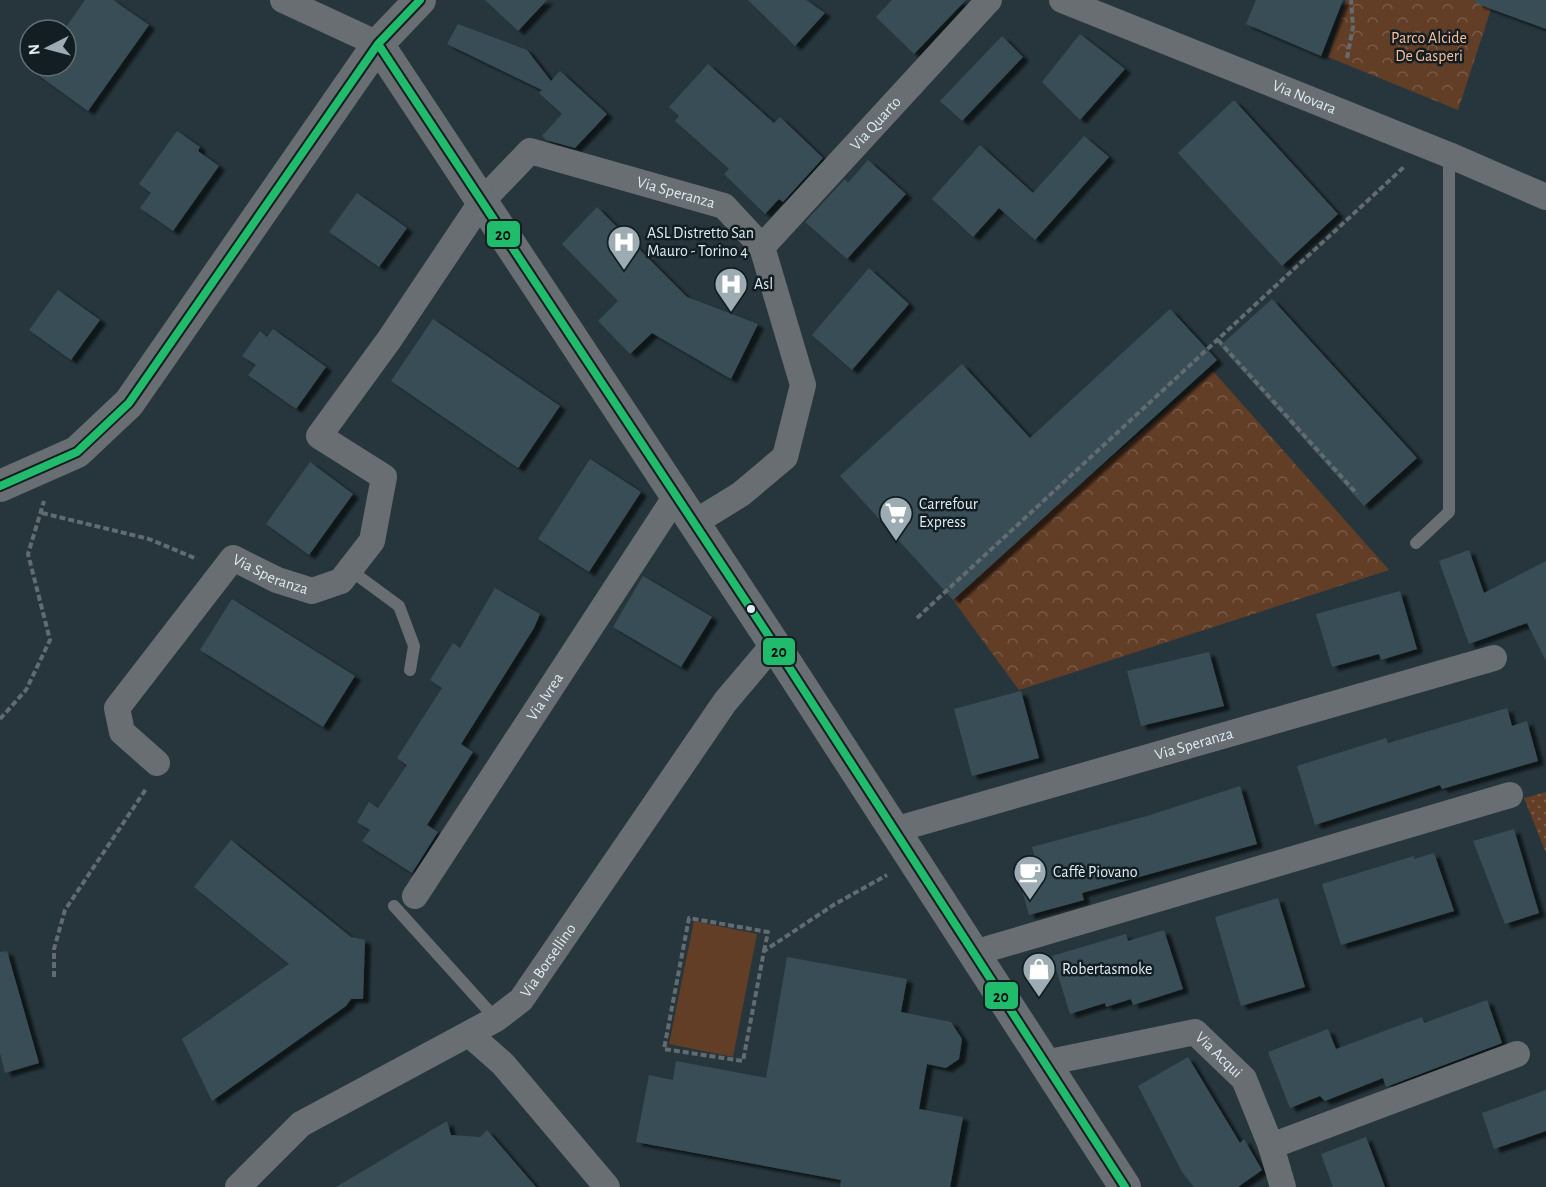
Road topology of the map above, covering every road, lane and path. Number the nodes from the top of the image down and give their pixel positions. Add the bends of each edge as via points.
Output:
1 (283, 0) edge
2 (420, 0) edge
3 (989, 0) edge
4 (1062, 0) edge
5 (1351, 0) edge
6 (378, 44) junction
7 (1347, 58) dead end
8 (1438, 151) junction
9 (1546, 197) edge
10 (482, 201) junction
11 (762, 247) junction
12 (1218, 340) junction
13 (50, 465) junction
14 (0, 486) edge
15 (1358, 494) dead end
16 (676, 496) junction
17 (42, 513) junction
18 (694, 523) junction
19 (1416, 543) dead end
20 (224, 570) junction
21 (350, 570) junction
22 (917, 618) dead end
23 (774, 644) junction
24 (1494, 658) dead end
25 (410, 670) dead end
26 (0, 719) edge
27 (157, 763) joint
28 (1510, 795) dead end
29 (894, 830) junction
30 (913, 859) junction
31 (405, 901) joint
32 (764, 951) junction
33 (974, 953) junction
34 (54, 977) dead end
35 (496, 1019) junction
36 (469, 1034) junction
37 (1518, 1054) dead end
38 (1045, 1063) junction
39 (1271, 1146) junction
40 (238, 1187) edge
41 (607, 1187) edge
42 (1125, 1187) edge
43 (1283, 1187) edge

1 - 6 street
2 - 6 street
3 - 11 street, Via Quarto
4 - 8 street, Via Novara
5 - 7 path via 1353,27
6 - 10 street
6 - 13 street via 129,403 77,452
8 - 9 street, Via Novara
8 - 12 path
8 - 19 lane via 1449,512
10 - 11 street, Via Speranza via 530,151 723,206
10 - 16 street
10 - 21 street, Via Speranza via 320,436 384,477 372,541
11 - 18 street, Via Speranza via 803,385 798,406 785,457 741,494
12 - 15 path
12 - 22 path
13 - 14 street
13 - 17 path
16 - 18 street
16 - 31 street, Via Ivrea
17 - 20 path via 149,539
17 - 26 path via 28,554 50,640 26,690
18 - 23 street
20 - 21 street, Via Speranza via 232,558 312,591 341,581
20 - 27 street, Via Speranza via 117,708 122,732
21 - 25 lane via 399,606 414,646
23 - 29 street
23 - 35 street, Via Borsellino via 725,702 521,1000
24 - 29 street, Via Speranza
27 - 34 path via 148,785 65,910 54,949
28 - 33 street
29 - 30 street
30 - 32 path
30 - 33 street
31 - 35 lane
32 - 32 path via 743,1061 664,1049 689,918 768,932
33 - 38 street
35 - 36 street, Via Borsellino
36 - 40 street, Via Borsellino via 301,1124
36 - 41 street via 503,1064
37 - 39 street
38 - 39 street, Via Acqui via 1195,1032 1244,1079
38 - 42 street
39 - 43 street, Via Acqui

